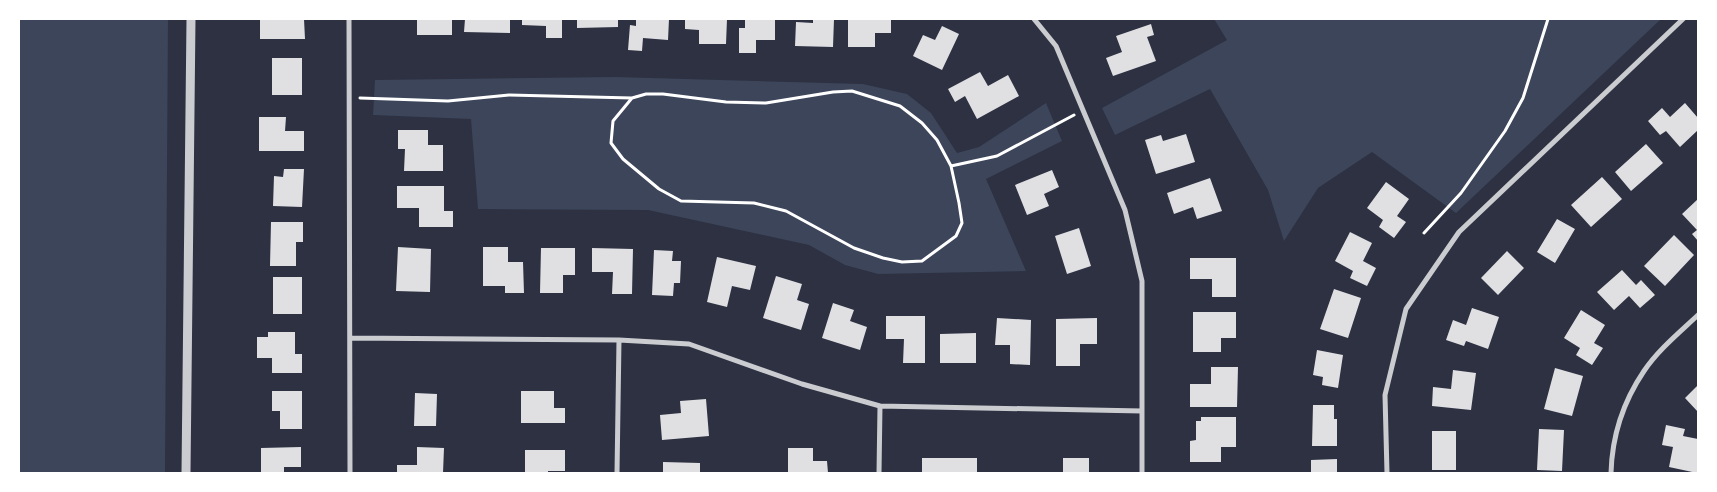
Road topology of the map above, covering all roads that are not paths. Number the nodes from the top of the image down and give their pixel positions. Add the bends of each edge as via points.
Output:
1 (191, 19) edge
2 (349, 19) edge
3 (1034, 19) edge
4 (1683, 19) edge
5 (1698, 315) edge
6 (350, 338) junction
7 (619, 340) junction
8 (880, 406) junction
9 (1142, 410) junction
10 (186, 473) edge
11 (350, 473) edge
12 (618, 473) edge
13 (879, 473) edge
14 (1142, 473) edge
15 (1387, 473) edge
16 (1611, 473) edge

1 - 10 street
2 - 6 street
3 - 9 street via 1056,46 1125,210 1142,281
4 - 15 street via 1459,232 1406,309 1385,395
5 - 16 street via 1644,370 1628,398 1614,437
6 - 7 street
6 - 11 street
7 - 8 street via 689,344 802,384
7 - 12 street
8 - 9 street
8 - 13 street
9 - 14 street

